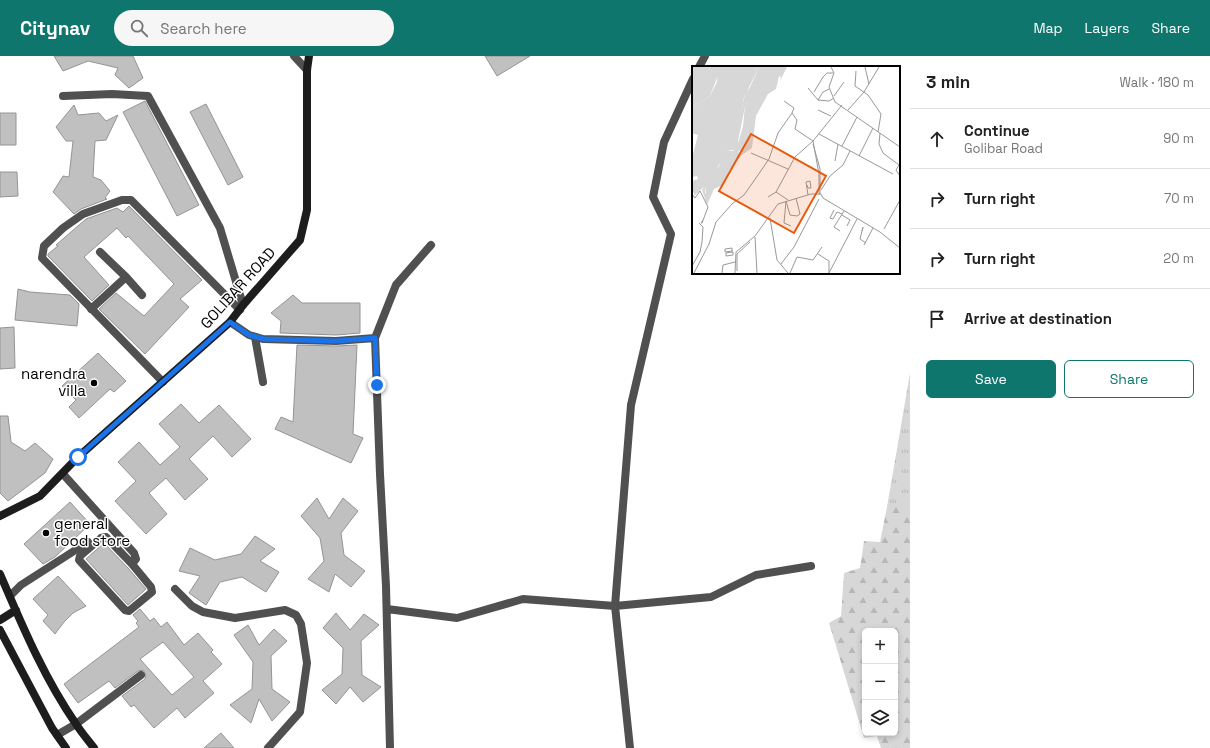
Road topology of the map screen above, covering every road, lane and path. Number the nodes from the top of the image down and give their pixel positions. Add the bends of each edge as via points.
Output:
1 (294, 56) edge
2 (309, 56) edge
3 (705, 56) edge
4 (700, 66) edge
5 (307, 70) junction
6 (692, 81) edge
7 (63, 96) dead end
8 (431, 245) dead end
9 (100, 252) dead end
10 (126, 277) junction
11 (142, 295) dead end
12 (242, 307) junction
13 (91, 309) junction
14 (230, 322) junction
15 (255, 338) junction
16 (375, 338) junction
17 (163, 382) junction
18 (263, 382) dead end
19 (62, 474) junction
20 (0, 516) edge
21 (88, 542) dead end
22 (132, 564) junction
23 (811, 566) dead end
24 (0, 574) edge
25 (175, 588) dead end
26 (10, 596) junction
27 (615, 606) junction
28 (387, 609) junction
29 (16, 610) junction
30 (0, 620) edge
31 (0, 630) edge
32 (141, 675) dead end
33 (76, 724) junction
34 (57, 735) junction
35 (66, 748) edge
36 (94, 748) edge
37 (268, 748) edge
38 (390, 748) edge
39 (630, 748) edge

1 - 5 street
2 - 5 street, GOLIBAR ROAD
3 - 4 street
5 - 12 street, GOLIBAR ROAD via 307,210 300,240
6 - 27 street via 664,142 653,197 671,234 631,405
7 - 12 street via 148,96 220,228
8 - 16 street via 396,285
9 - 10 street
10 - 11 street
10 - 13 street
12 - 13 street via 132,200 122,200 83,214 44,246 42,258
12 - 14 street, GOLIBAR ROAD
13 - 17 street
14 - 15 street
14 - 17 street, GOLIBAR ROAD
15 - 16 street via 336,341
15 - 18 street
16 - 28 street
17 - 19 street, GOLIBAR ROAD
19 - 20 street, GOLIBAR ROAD via 40,496
19 - 22 street via 134,553 136,559
21 - 26 street via 21,585
22 - 22 street via 106,537 85,551 79,560 125,610 129,610 152,592 151,587
23 - 27 street via 756,575 711,597
24 - 26 street
25 - 37 street via 192,606 203,612 235,618 285,610 296,615 302,624 307,663 300,712
26 - 29 street
27 - 28 street via 523,599 457,618
27 - 39 street
28 - 38 street
29 - 30 street
29 - 33 street via 51,684
31 - 34 street
32 - 33 street
33 - 34 street
33 - 36 street
34 - 35 street

